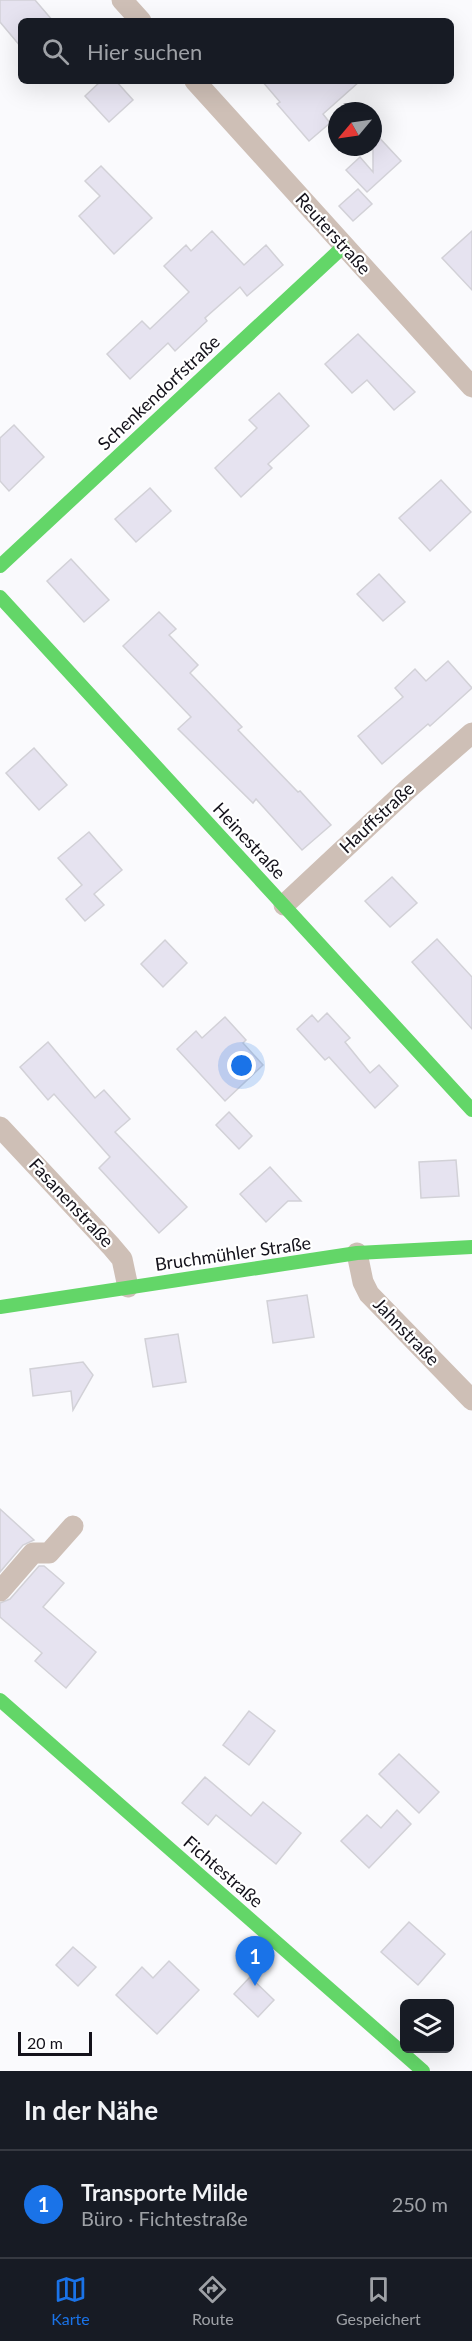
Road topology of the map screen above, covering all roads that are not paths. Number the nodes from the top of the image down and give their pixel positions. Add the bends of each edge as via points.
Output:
1 (122, 0) edge
2 (138, 18) edge
3 (198, 84) edge
4 (343, 247) junction
5 (472, 387) edge
6 (0, 566) edge
7 (0, 597) edge
8 (472, 733) edge
9 (284, 905) junction
10 (472, 1110) edge
11 (0, 1126) edge
12 (472, 1247) edge
13 (357, 1253) junction
14 (129, 1287) junction
15 (0, 1307) edge
16 (472, 1400) edge
17 (73, 1526) dead end
18 (0, 1590) edge
19 (0, 1700) edge
20 (423, 2071) edge

1 - 2 street
3 - 4 street, Reuterstraße
4 - 5 street, Reuterstraße
4 - 6 street, Schenkendorfstraße
7 - 9 street, Heinestraße
8 - 9 street, Hauffstraße
9 - 10 street, Heinestraße
11 - 14 street, Fasanenstraße via 111,1246 122,1260
12 - 13 street, Bruchmühler Straße
13 - 14 street, Bruchmühler Straße
13 - 16 street, Jahnstraße via 369,1294
14 - 15 street, Bruchmühler Straße
17 - 18 street via 49,1553 33,1552
19 - 20 street, Fichtestraße

